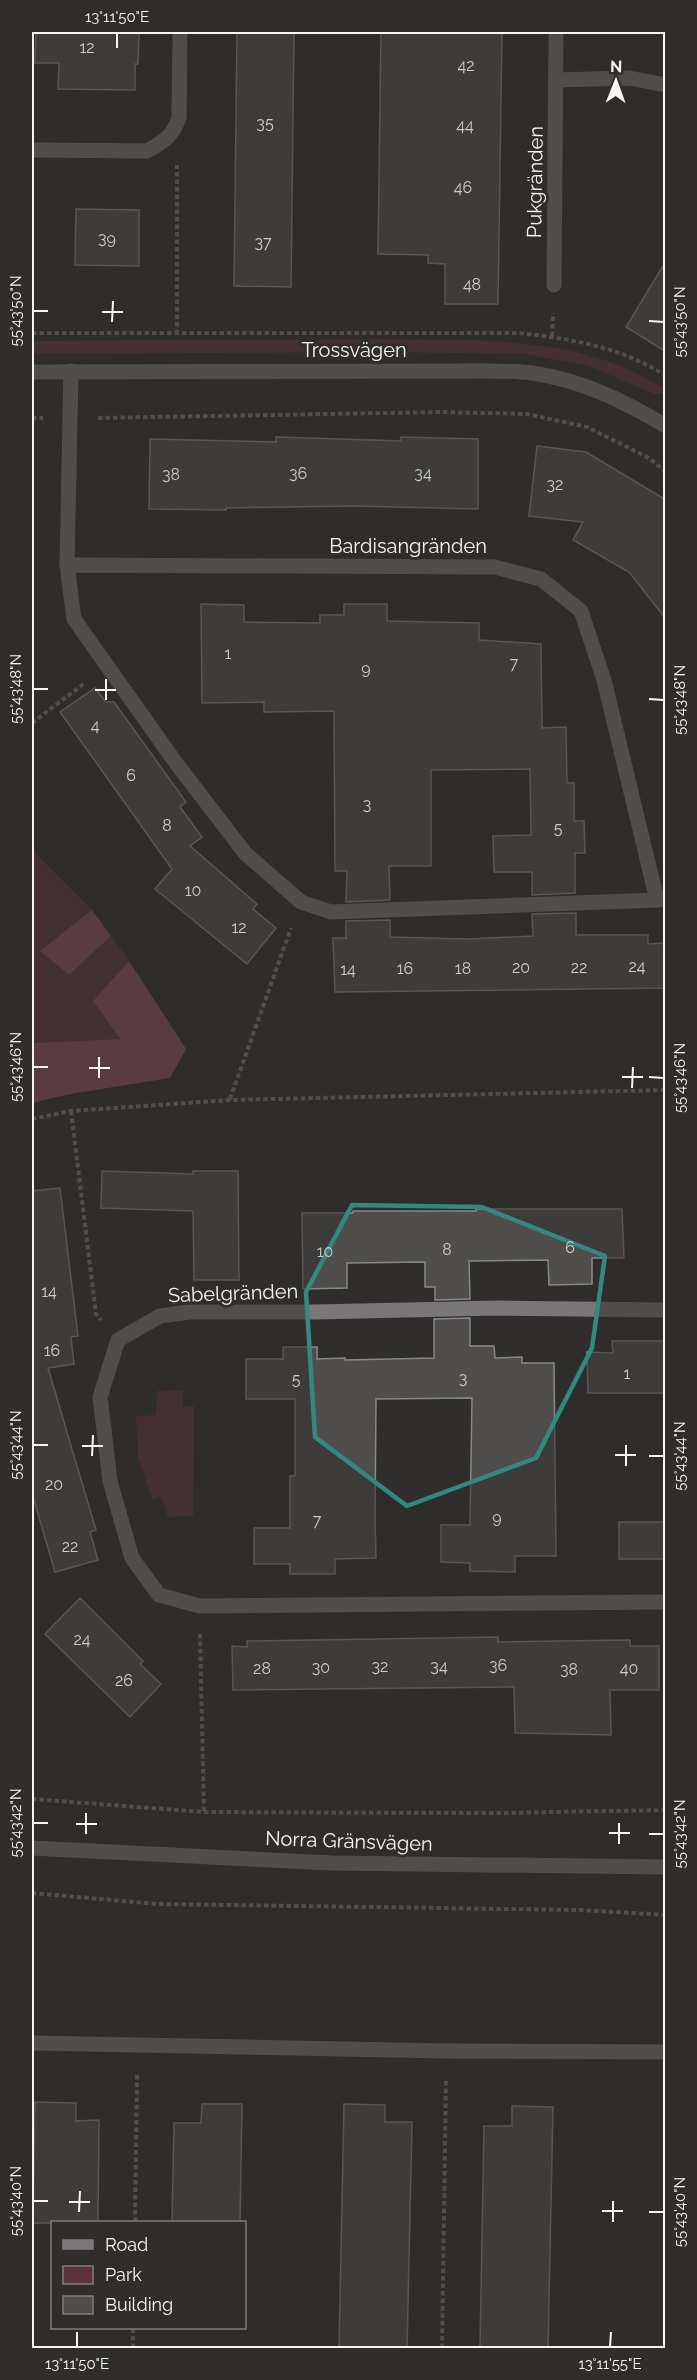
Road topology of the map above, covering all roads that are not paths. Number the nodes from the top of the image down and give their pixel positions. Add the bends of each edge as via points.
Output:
1 (180, 32) edge
2 (556, 32) edge
3 (557, 80) junction
4 (666, 85) edge
5 (32, 150) edge
6 (554, 285) dead end
7 (32, 372) edge
8 (71, 372) junction
9 (666, 426) edge
10 (67, 565) junction
11 (661, 899) edge
12 (666, 1310) edge
13 (666, 1602) edge
14 (32, 1848) edge
15 (666, 1867) edge
16 (32, 2043) edge
17 (666, 2052) edge

1 - 5 street via 179,118 175,130 163,142 147,151
2 - 3 street, Pukgränden
3 - 4 street via 629,78
3 - 6 street, Pukgränden
7 - 8 street, Trossvägen
8 - 9 street, Trossvägen via 531,373 611,395
8 - 10 street, Bardisangränden
10 - 11 street, Bardisangränden via 74,619 245,853 301,902 331,912
10 - 11 street, Bardisangränden via 495,567 541,579 581,611 604,680
12 - 13 street, Sabelgränden via 497,1308 189,1312 160,1316 118,1340 100,1397 110,1481 132,1558 159,1595 200,1606
14 - 15 street, Norra Gränsvägen via 332,1863
16 - 17 street

